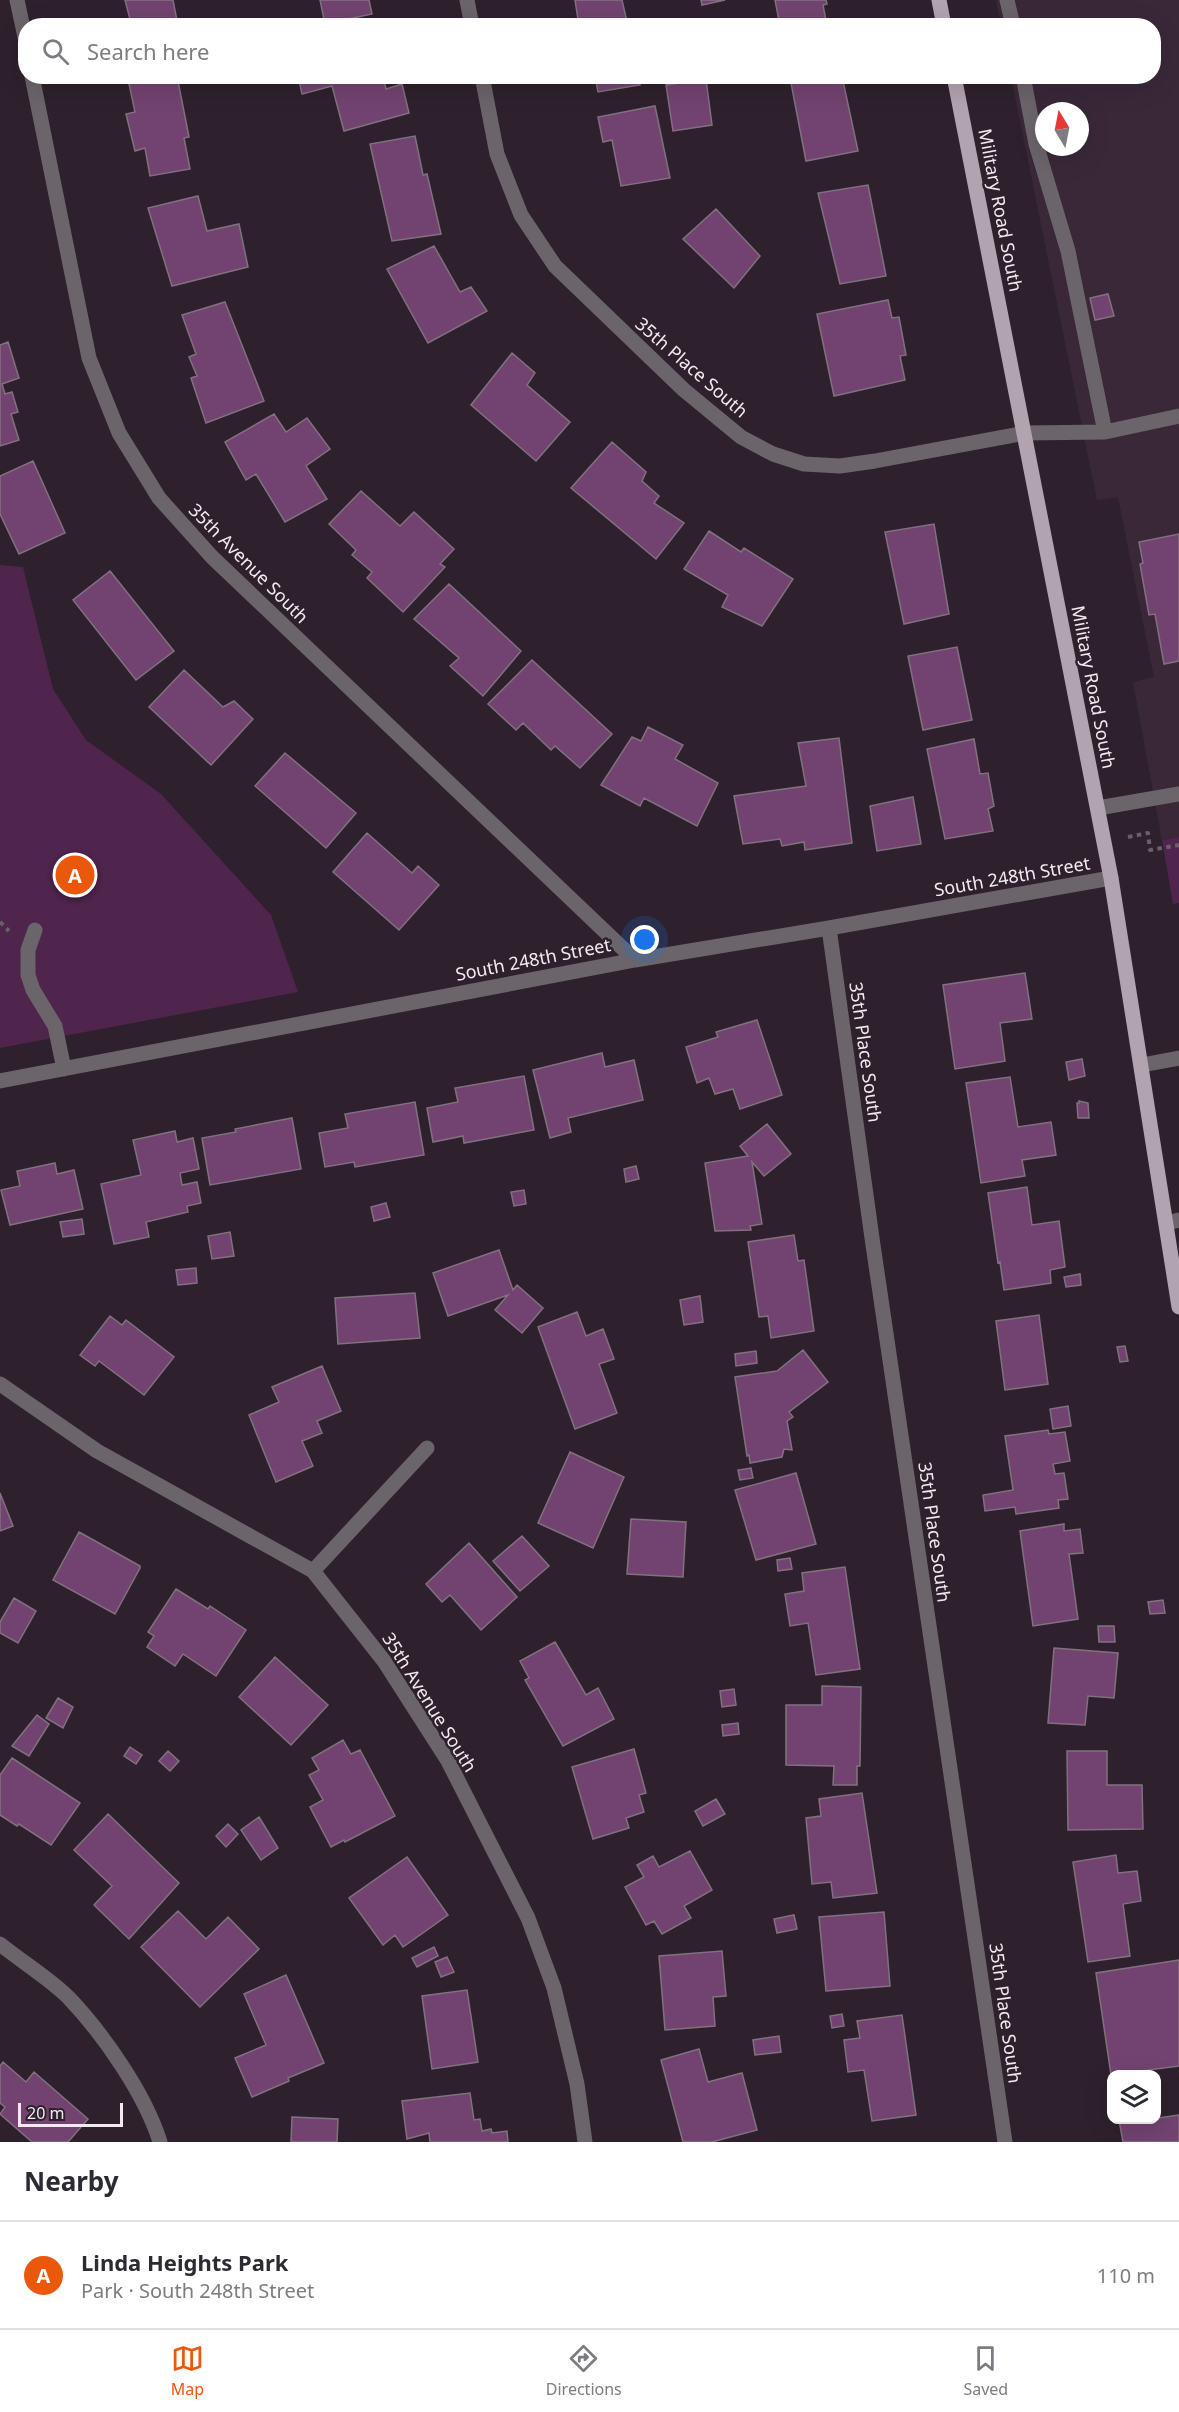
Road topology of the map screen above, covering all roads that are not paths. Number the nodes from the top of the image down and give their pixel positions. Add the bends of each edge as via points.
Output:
1 (17, 0) edge
2 (467, 0) edge
3 (939, 0) edge
4 (1007, 0) edge
5 (21, 18) edge
6 (470, 18) edge
7 (942, 18) edge
8 (1011, 18) edge
9 (34, 84) edge
10 (484, 84) edge
11 (956, 84) edge
12 (1025, 84) edge
13 (1179, 416) edge
14 (1105, 432) junction
15 (1025, 433) junction
16 (1179, 794) edge
17 (1098, 808) junction
18 (1111, 878) junction
19 (829, 928) junction
20 (35, 930) dead end
21 (635, 960) junction
22 (1179, 1058) edge
23 (1142, 1065) junction
24 (64, 1068) junction
25 (0, 1081) edge
26 (1173, 1222) edge
27 (1179, 1307) edge
28 (0, 1384) edge
29 (427, 1448) dead end
30 (313, 1571) junction
31 (0, 1944) edge
32 (160, 2142) edge
33 (585, 2142) edge
34 (1005, 2142) edge

1 - 5 street
2 - 6 street
3 - 7 main road
4 - 8 street
9 - 21 street, 35th Avenue South via 89,358 119,433 159,498 212,557
10 - 15 street, 35th Place South via 497,154 521,215 555,266 684,390 741,437 773,454 804,464 840,466
11 - 15 main road, Military Road South
12 - 14 street via 1036,144 1068,251
13 - 14 street, 35th Place South
14 - 15 street, 35th Place South
15 - 17 main road, Military Road South
16 - 17 street
17 - 18 main road, Military Road South
18 - 19 street, South 248th Street
18 - 23 main road, Military Road South
19 - 21 street, South 248th Street
19 - 34 street, 35th Place South
20 - 24 street via 28,950 28,975 55,1026
21 - 24 street, South 248th Street
22 - 23 street
23 - 26 main road, Military Road South
24 - 25 street, South 248th Street
26 - 27 main road, Military Road South
28 - 30 street, 35th Avenue South via 97,1451
29 - 30 street
30 - 33 street, 35th Avenue South via 384,1661 447,1761 528,1918 554,1988 577,2084
31 - 32 street via 68,1998 138,2090

